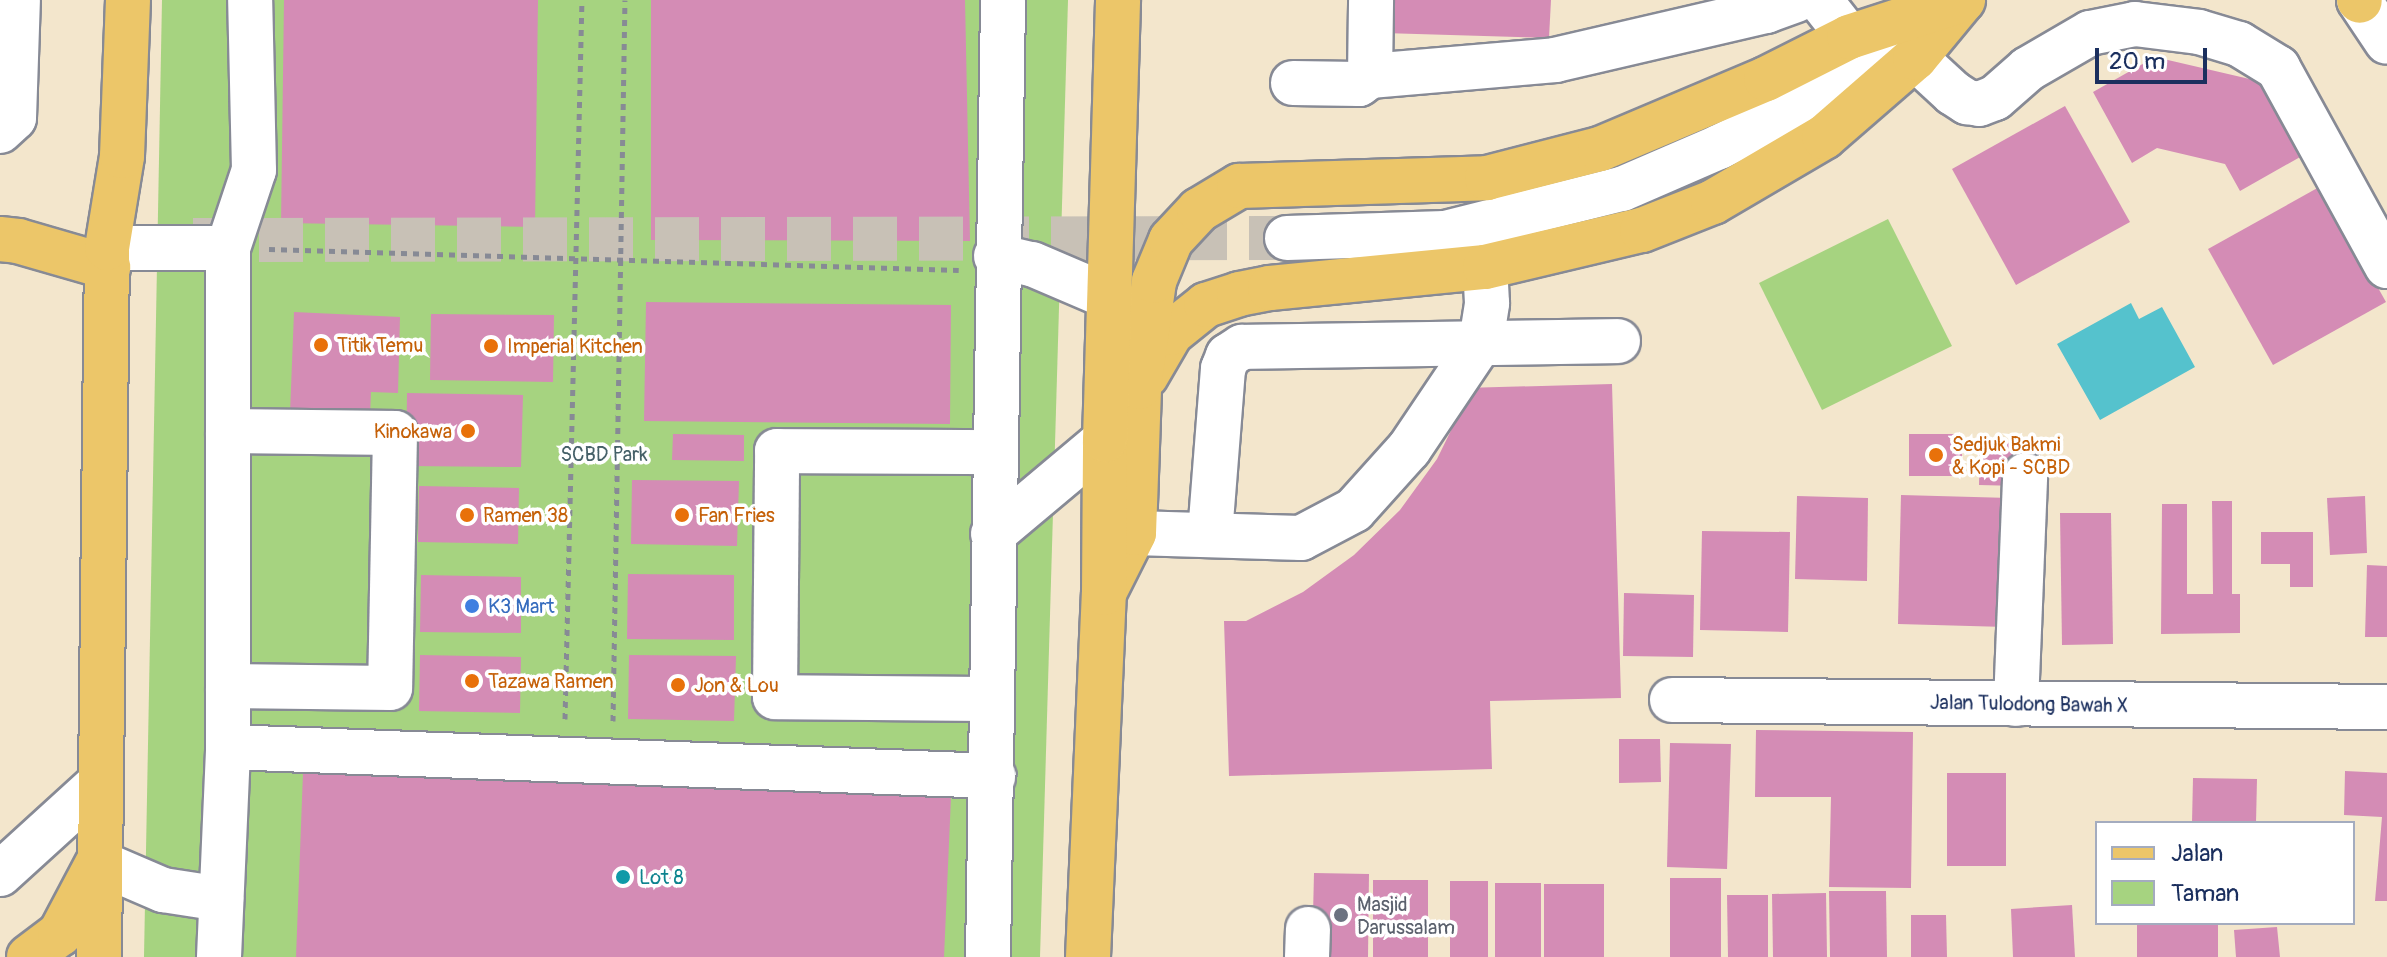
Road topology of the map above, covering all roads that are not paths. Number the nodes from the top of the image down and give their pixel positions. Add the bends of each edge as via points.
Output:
1 (18, 0) edge
2 (128, 0) edge
3 (250, 0) edge
4 (1003, 0) edge
5 (1118, 0) edge
6 (1371, 0) edge
7 (1796, 0) edge
8 (1820, 0) edge
9 (1963, 0) edge
10 (2359, 0) edge
11 (2387, 42) edge
12 (1884, 48) junction
13 (1293, 75) dead end
14 (1370, 76) junction
15 (0, 131) edge
16 (1287, 238) tunnel mouth
17 (0, 239) edge
18 (228, 248) junction
19 (996, 256) junction
20 (107, 257) junction
21 (2387, 266) edge
22 (1485, 267) junction
23 (1109, 297) junction
24 (1618, 341) dead end
25 (1481, 342) junction
26 (1139, 387) junction
27 (228, 431) junction
28 (1105, 440) junction
29 (994, 452) junction
30 (2025, 475) dead end
31 (1134, 533) junction
32 (993, 534) junction
33 (1210, 534) junction
34 (1104, 593) junction
35 (228, 686) junction
36 (992, 699) junction
37 (1672, 700) dead end
38 (2016, 704) junction
39 (2387, 707) edge
40 (228, 747) junction
41 (993, 776) junction
42 (100, 783) junction
43 (100, 861) junction
44 (0, 874) edge
45 (221, 899) junction
46 (29, 957) edge
47 (99, 957) edge
48 (219, 957) edge
49 (988, 957) edge
50 (1088, 957) edge

1 - 15 street via 14,118
2 - 20 main road via 122,156
3 - 18 street via 254,170
4 - 19 street
5 - 23 main road
6 - 14 street
7 - 14 street via 1555,60
8 - 12 street
9 - 12 main road
9 - 12 main road
10 - 11 street
12 - 16 street via 1849,83 1622,189 1445,233
12 - 21 street via 1967,102 1979,104 2090,33 2135,24 2199,32 2239,44 2278,68
12 - 22 main road via 1824,137 1713,202 1642,230
12 - 26 main road via 1766,79 1600,149 1487,178 1239,186 1199,210 1171,240 1154,281
13 - 14 street via 1359,68
17 - 20 main road
18 - 20 street
18 - 27 street
19 - 23 street via 1032,264
19 - 29 street
20 - 42 main road
22 - 25 street
22 - 26 main road via 1270,288 1206,305 1171,333
23 - 28 main road
24 - 25 street
25 - 33 street via 1409,449 1354,510 1301,538
25 - 33 street via 1242,347 1228,356
26 - 31 main road
27 - 35 street
27 - 35 street via 395,433 390,688
28 - 32 street
28 - 34 main road
29 - 32 street
29 - 36 street via 777,451 775,697
30 - 38 street
31 - 33 street
31 - 34 main road
32 - 36 street
34 - 50 main road
35 - 40 street
36 - 41 street
37 - 38 street, Jalan Tulodong Bawah X
38 - 39 street, Jalan Tulodong Bawah X
40 - 41 street
40 - 45 street
41 - 49 street
42 - 43 main road
42 - 44 street
43 - 45 street via 163,890
43 - 46 main road via 60,934
43 - 47 main road
45 - 48 street

